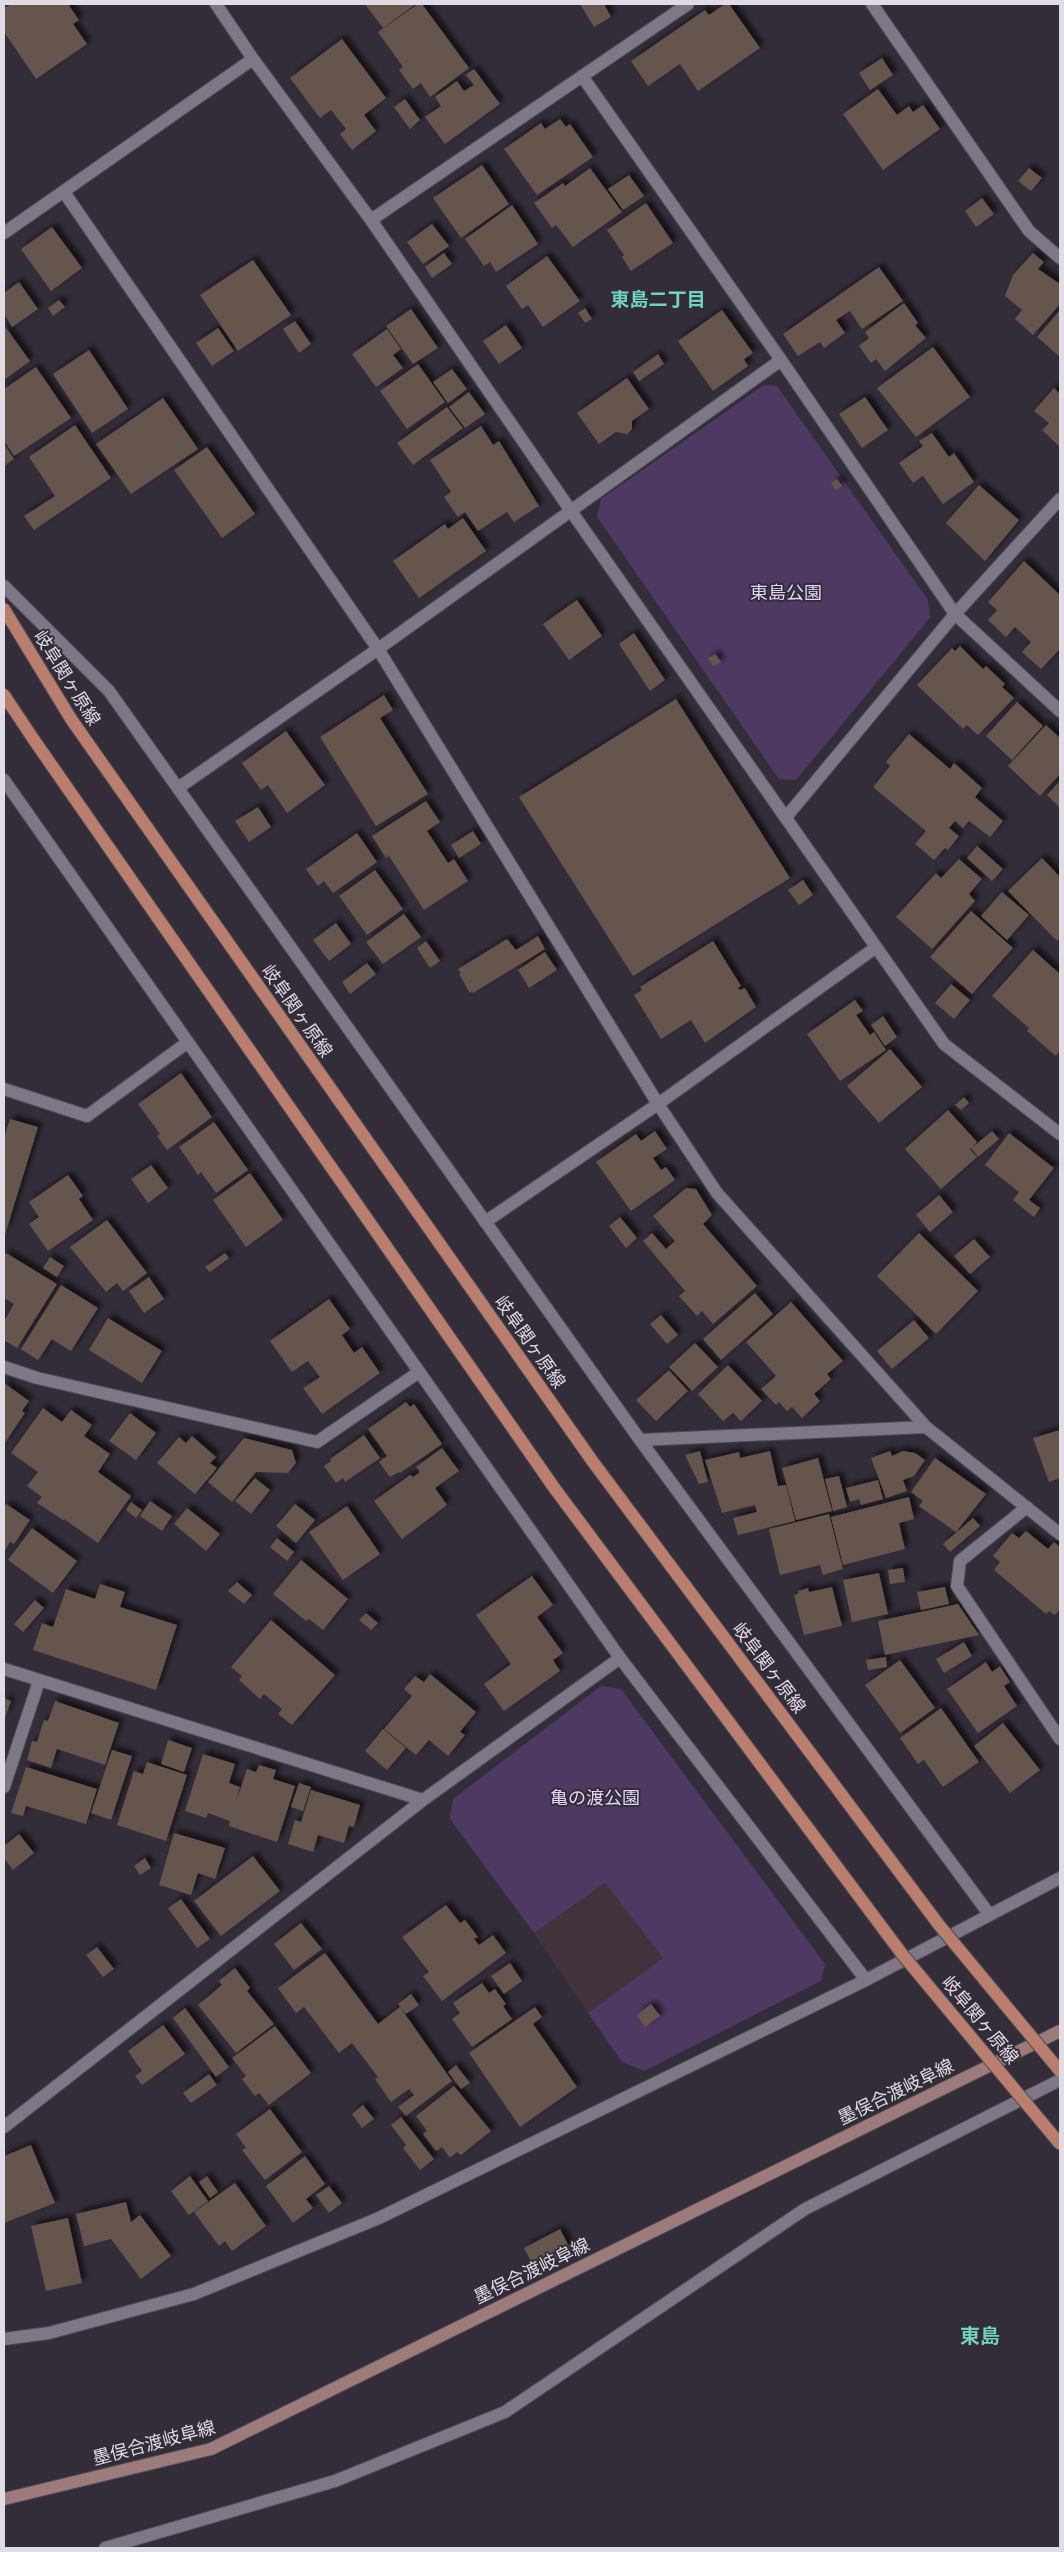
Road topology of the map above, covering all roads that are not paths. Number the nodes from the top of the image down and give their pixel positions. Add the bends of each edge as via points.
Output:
1 (216, 4) edge
2 (688, 4) edge
3 (872, 4) edge
4 (253, 59) junction
5 (582, 76) junction
6 (64, 192) junction
7 (371, 220) junction
8 (4, 233) edge
9 (1060, 258) edge
10 (781, 360) junction
11 (1060, 498) edge
12 (571, 511) junction
13 (4, 586) edge
14 (4, 610) edge
15 (955, 614) junction
16 (378, 649) junction
17 (4, 695) edge
18 (1060, 710) edge
19 (4, 780) edge
20 (178, 788) junction
21 (787, 816) junction
22 (875, 948) junction
23 (188, 1042) junction
24 (4, 1089) edge
25 (658, 1104) junction
26 (1060, 1134) edge
27 (485, 1222) junction
28 (4, 1367) edge
29 (419, 1372) junction
30 (926, 1426) junction
31 (640, 1440) junction
32 (1027, 1507) junction
33 (1060, 1534) edge
34 (620, 1658) junction
35 (4, 1669) edge
36 (39, 1681) junction
37 (1060, 1739) edge
38 (4, 1787) edge
39 (423, 1800) junction
40 (1060, 1878) edge
41 (989, 1914) junction
42 (866, 1980) junction
43 (1060, 2030) edge
44 (1060, 2071) edge
45 (1060, 2080) edge
46 (4, 2127) edge
47 (1060, 2144) edge
48 (4, 2339) edge
49 (4, 2500) edge
50 (105, 2548) edge

1 - 4 street
2 - 5 street
3 - 9 street via 1029,231
4 - 6 street
4 - 7 street
5 - 7 street
5 - 10 street
6 - 8 street
6 - 16 street
7 - 12 street
10 - 12 street
10 - 15 street
11 - 15 street
12 - 16 street
12 - 21 street
13 - 20 street via 109,691
14 - 44 main road, 岐阜関ヶ原線, bridge via 71,719 593,1462 940,1925
15 - 18 street
15 - 21 street
16 - 20 street
16 - 25 street
17 - 47 main road, 岐阜関ヶ原線, bridge via 555,1490 902,1954
19 - 23 street
20 - 27 street
21 - 22 street
22 - 25 street
22 - 26 street via 944,1044
23 - 24 street via 88,1116
23 - 29 street
25 - 27 street
25 - 30 street via 717,1193
27 - 31 street
28 - 29 street via 36,1378 317,1442
29 - 34 street
30 - 31 street
30 - 32 street
31 - 41 street
32 - 33 street
32 - 37 street via 960,1561 957,1586
34 - 39 street
34 - 42 street
35 - 36 street
36 - 38 street
36 - 39 street
39 - 46 street
40 - 41 street
41 - 42 street
42 - 48 street via 379,2218 194,2294 49,2333
43 - 49 main road, 墨俣合渡岐阜線 via 211,2449
45 - 50 street via 804,2209 505,2412 335,2481

